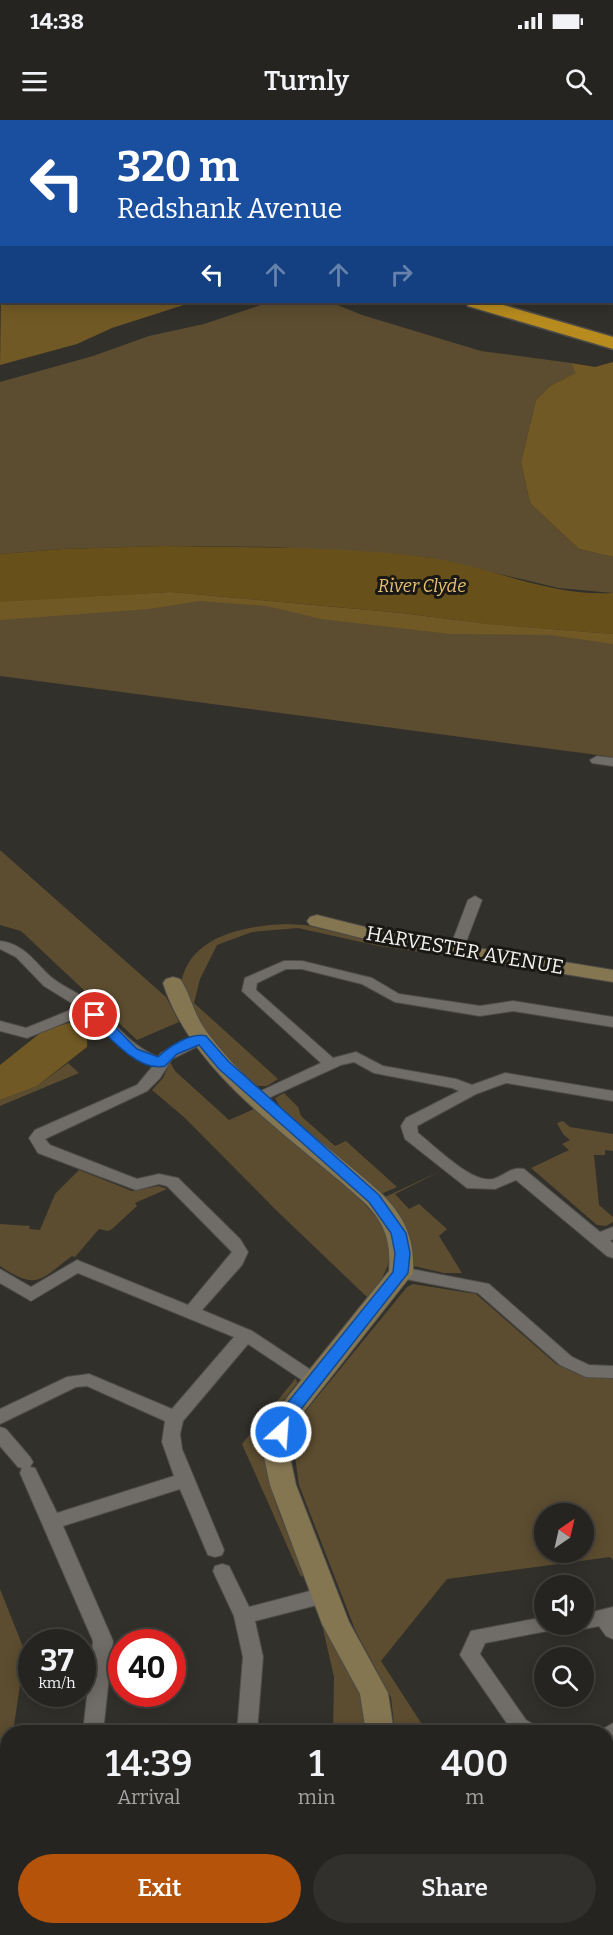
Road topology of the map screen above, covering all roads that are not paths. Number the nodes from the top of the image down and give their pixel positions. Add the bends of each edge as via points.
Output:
1 (478, 303) edge
2 (508, 303) edge
3 (613, 333) edge
4 (613, 343) edge
5 (597, 760) dead end
6 (613, 762) edge
7 (475, 900) dead end
8 (317, 921) dead end
9 (0, 945) edge
10 (456, 950) junction
11 (613, 976) edge
12 (173, 983) dead end
13 (88, 1008) junction
14 (613, 1022) edge
15 (0, 1026) edge
16 (201, 1039) junction
17 (160, 1063) junction
18 (331, 1064) junction
19 (471, 1091) junction
20 (613, 1096) edge
21 (259, 1097) junction
22 (606, 1236) edge
23 (613, 1252) edge
24 (401, 1273) junction
25 (0, 1275) edge
26 (192, 1311) junction
27 (246, 1335) junction
28 (613, 1372) edge
29 (314, 1380) junction
30 (0, 1417) edge
31 (174, 1418) junction
32 (0, 1434) edge
33 (185, 1480) junction
34 (52, 1522) junction
35 (215, 1550) dead end
36 (222, 1571) dead end
37 (325, 1595) junction
38 (244, 1616) junction
39 (594, 1621) edge
40 (610, 1621) edge
41 (534, 1627) edge
42 (94, 1725) edge
43 (248, 1725) edge
44 (379, 1725) edge
45 (518, 1725) edge

1 - 4 highway
2 - 3 highway
5 - 6 street
7 - 10 street
8 - 10 street, HARVESTER AVENUE via 393,940
9 - 13 street via 13,948 50,984
10 - 11 street, HARVESTER AVENUE
12 - 16 street via 180,1010
13 - 15 street via 27,1033
13 - 17 street via 132,1052
14 - 18 street via 513,1005 480,1011 395,998 367,981 302,965 284,965 250,981 249,991
16 - 17 street via 172,1051
16 - 21 street
17 - 26 street via 142,1088 41,1134 37,1142 44,1149 136,1185 159,1179 171,1182 234,1243 240,1252 236,1261
18 - 19 street via 359,1058 379,1070 456,1084
18 - 21 street
19 - 20 street via 505,1078
19 - 22 street via 412,1122 411,1135 473,1184 495,1184 518,1173
21 - 24 street via 385,1211 398,1233
22 - 23 street
24 - 28 street via 483,1288 566,1361 586,1371
24 - 29 street
25 - 26 street via 31,1295 77,1266
26 - 27 street
27 - 29 street
27 - 31 street
29 - 37 street via 285,1420 277,1457
30 - 31 street via 73,1382 89,1380
31 - 33 street via 169,1441
32 - 34 street via 26,1468
33 - 34 street
33 - 35 street
34 - 42 street via 103,1641
36 - 38 street
37 - 38 street
37 - 44 street via 336,1624 374,1693
38 - 43 street via 253,1657
39 - 40 street
41 - 45 street via 478,1635 470,1655

